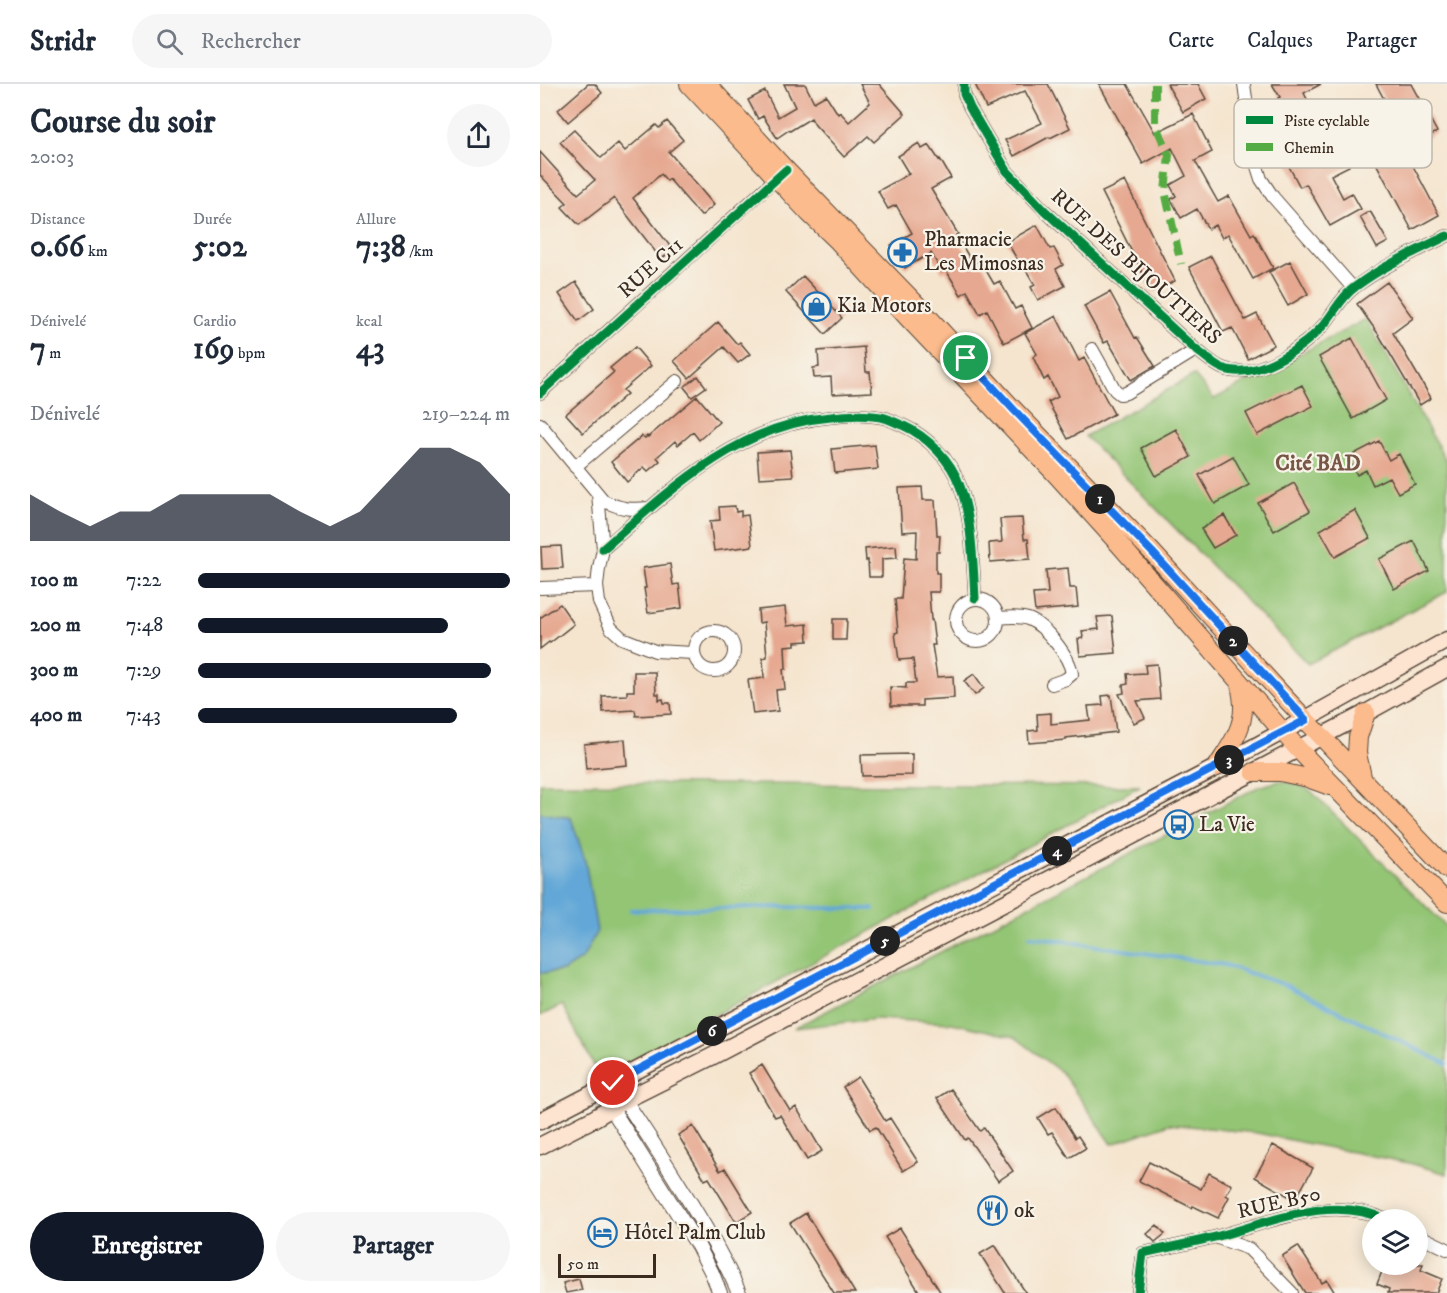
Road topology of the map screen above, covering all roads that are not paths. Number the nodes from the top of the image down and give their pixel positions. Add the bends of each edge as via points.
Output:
1 (689, 84) edge
2 (707, 84) edge
3 (964, 84) edge
4 (1244, 84) edge
5 (1246, 99) edge
6 (1258, 168) edge
7 (781, 174) junction
8 (1447, 236) edge
9 (1353, 288) junction
10 (1092, 350) dead end
11 (1196, 350) junction
12 (676, 381) dead end
13 (540, 393) edge
14 (540, 424) edge
15 (575, 467) junction
16 (598, 494) junction
17 (650, 507) junction
18 (603, 549) junction
19 (597, 586) junction
20 (540, 588) edge
21 (975, 598) junction
22 (999, 618) junction
23 (1447, 640) edge
24 (693, 652) dead end
25 (1447, 668) edge
26 (1395, 669) junction
27 (1240, 683) junction
28 (1052, 684) dead end
29 (1406, 690) junction
30 (1366, 713) junction
31 (1306, 720) junction
32 (1283, 732) junction
33 (1322, 736) junction
34 (1298, 749) junction
35 (1217, 767) junction
36 (1254, 772) junction
37 (1362, 778) junction
38 (1335, 787) junction
39 (1447, 869) edge
40 (1447, 903) edge
41 (606, 1086) junction
42 (618, 1104) junction
43 (540, 1121) edge
44 (540, 1146) edge
45 (1362, 1212) edge
46 (1215, 1237) junction
47 (1428, 1240) edge
48 (1447, 1249) edge
49 (720, 1293) edge
50 (739, 1293) edge
51 (1138, 1293) edge
52 (1292, 1293) edge

1 - 7 main road
2 - 7 main road
3 - 11 street, RUE DES BIJOUTIERS via 970,108 1007,171
4 - 5 street
6 - 9 street via 1273,197
7 - 13 street, RUE C11
7 - 27 main road via 809,213 1052,470
7 - 31 main road via 918,306
8 - 9 street, RUE DES BIJOUTIERS
9 - 11 street, RUE DES BIJOUTIERS via 1309,340 1260,368 1222,368
10 - 11 street via 1120,394
12 - 15 street
14 - 15 street
15 - 16 street
16 - 17 street via 617,507
16 - 18 street
17 - 18 street
17 - 21 street via 710,462 754,437 822,417 885,418 912,430 949,464 960,486 971,542
18 - 19 street
19 - 20 street
19 - 24 street via 604,615 622,638 655,651
21 - 22 street via 991,603
21 - 22 street via 957,613 956,622 963,637 979,642 987,639 994,634
22 - 28 street via 1028,619 1064,653 1072,674
23 - 26 main road
25 - 29 main road
26 - 29 main road
26 - 31 main road
27 - 32 main road
27 - 35 main road via 1242,721
29 - 30 main road
30 - 33 main road
30 - 37 main road via 1358,737
31 - 32 main road
31 - 33 main road
32 - 34 main road
32 - 35 main road
33 - 34 main road
33 - 37 main road
34 - 36 main road
34 - 38 main road
35 - 41 main road
36 - 38 main road via 1280,772
36 - 42 main road
37 - 39 main road
38 - 40 main road
41 - 42 street
41 - 43 main road
42 - 44 main road
42 - 49 street
42 - 50 street via 651,1140 708,1232
45 - 46 street, RUE B50 via 1305,1212
46 - 51 street, RUE B50 via 1143,1253
46 - 52 street via 1249,1249
47 - 48 street

